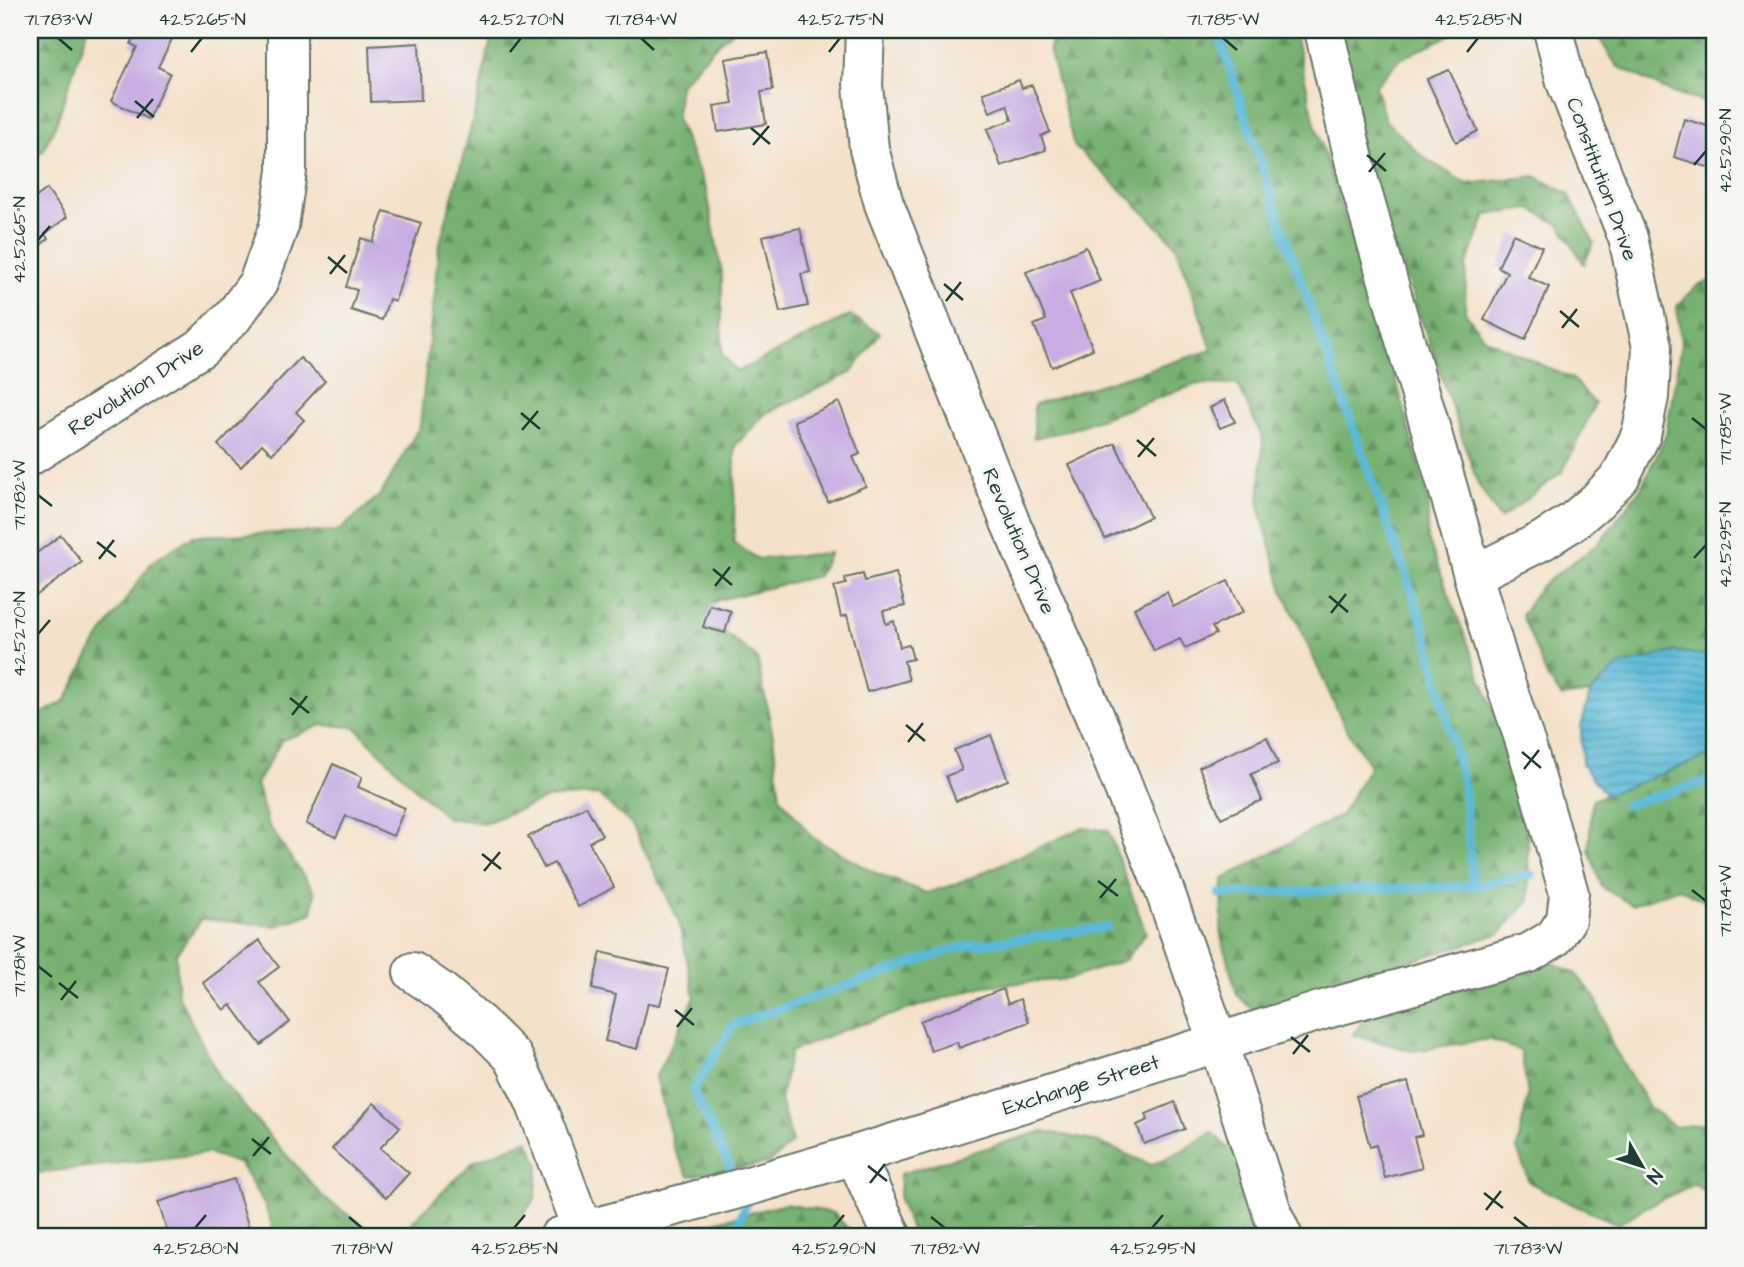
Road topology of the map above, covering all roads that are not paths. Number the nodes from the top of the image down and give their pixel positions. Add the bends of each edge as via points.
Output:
1 (288, 30) edge
2 (865, 30) edge
3 (1324, 30) edge
4 (1553, 30) edge
5 (30, 456) edge
6 (1473, 575) junction
7 (413, 972) dead end
8 (1218, 1042) junction
9 (855, 1155) junction
10 (571, 1233) edge
11 (892, 1237) edge
12 (1283, 1237) edge

1 - 5 street, Revolution Drive via 287,171 279,226 258,283 233,317 201,348
2 - 8 street, Revolution Drive via 863,85 869,149 884,204 1010,522 1102,733
3 - 6 street via 1359,181
4 - 6 street, Constitution Drive via 1566,82 1628,238 1652,347 1649,397 1641,435 1620,477 1598,501 1542,541
6 - 8 street, Exchange Street via 1569,893 1566,920 1554,939 1529,953
7 - 10 street via 480,1024 513,1058 535,1102
8 - 9 street, Exchange Street
8 - 12 street, Revolution Drive
9 - 10 street, Exchange Street
9 - 11 street

